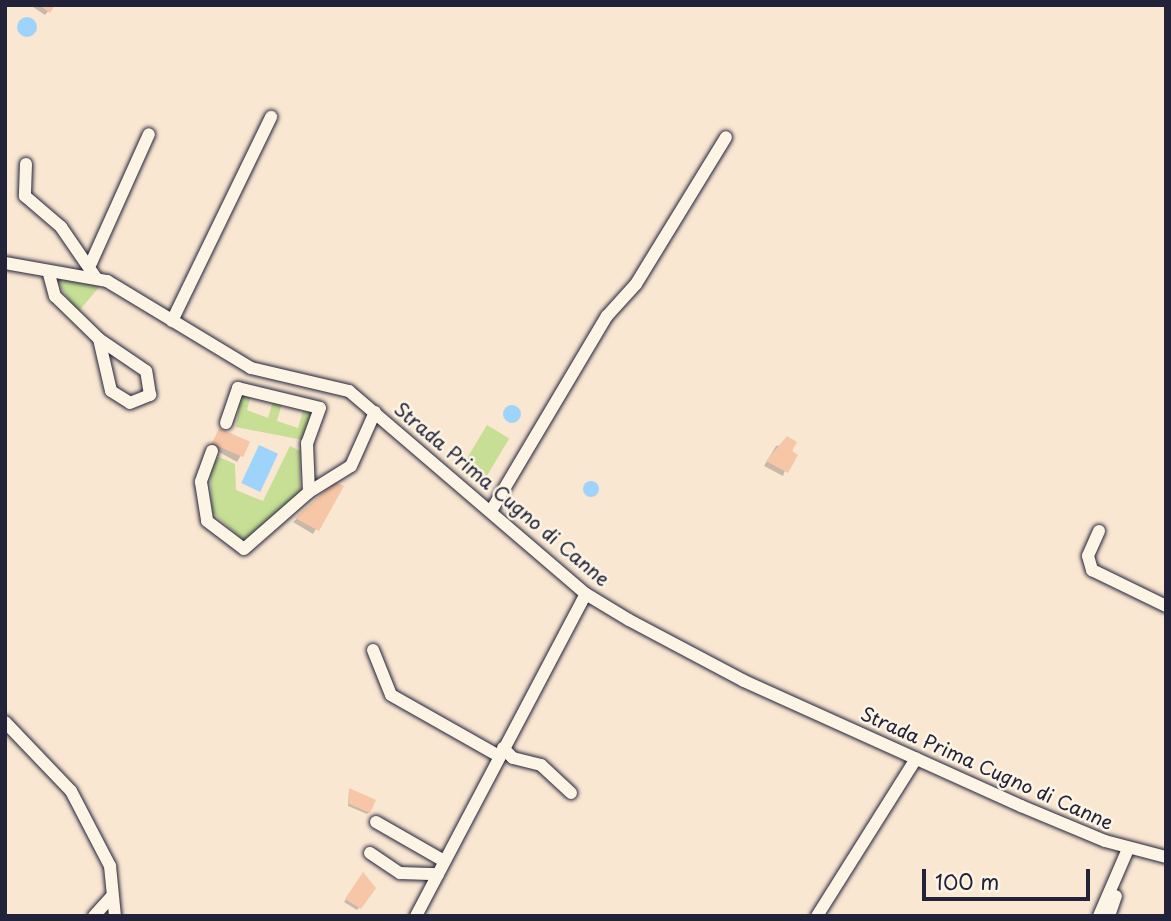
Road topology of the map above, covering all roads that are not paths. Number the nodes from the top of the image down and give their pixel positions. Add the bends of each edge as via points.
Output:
1 (271, 117) dead end
2 (149, 134) dead end
3 (726, 137) dead end
4 (26, 164) dead end
5 (5, 263) edge
6 (92, 264) junction
7 (49, 274) junction
8 (96, 278) junction
9 (172, 321) junction
10 (99, 339) junction
11 (375, 412) junction
12 (226, 423) dead end
13 (212, 452) dead end
14 (309, 492) junction
15 (491, 511) junction
16 (1098, 531) dead end
17 (586, 594) junction
18 (1166, 606) edge
19 (373, 650) dead end
20 (5, 722) edge
21 (501, 752) junction
22 (916, 759) junction
23 (571, 793) dead end
24 (376, 822) dead end
25 (1132, 850) junction
26 (370, 853) dead end
27 (446, 857) junction
28 (1166, 857) edge
29 (438, 874) junction
30 (111, 896) junction
31 (94, 916) edge
32 (115, 916) edge
33 (416, 916) edge
34 (424, 916) edge
35 (817, 916) edge
36 (1099, 916) edge
37 (1109, 916) edge

1 - 9 street
2 - 6 street
3 - 15 street via 636,284 607,316
4 - 6 street via 25,196
5 - 7 street, Strada Prima Cugno di Canne
6 - 8 street
7 - 8 street, Strada Prima Cugno di Canne
7 - 10 street via 55,296
8 - 9 street, Strada Prima Cugno di Canne
9 - 11 street, Strada Prima Cugno di Canne via 251,368 334,384
10 - 10 street via 117,398 130,403 150,395 146,371
11 - 14 street via 351,466
11 - 15 street, Strada Prima Cugno di Canne
12 - 14 street via 238,387 320,408 307,443
13 - 14 street via 201,482 207,521 238,548 251,546
15 - 17 street, Strada Prima Cugno di Canne
16 - 18 street via 1088,556 1092,570
17 - 21 street
17 - 22 street, Strada Prima Cugno di Canne via 744,681
19 - 21 street via 391,695
20 - 30 street via 71,792 110,866
21 - 23 street via 541,765
21 - 27 street
22 - 25 street, Strada Prima Cugno di Canne
22 - 35 street
24 - 27 street
25 - 28 street, Strada Prima Cugno di Canne
25 - 36 street
25 - 37 street
26 - 29 street via 400,873
27 - 29 street
27 - 34 street via 449,865
29 - 33 street
30 - 31 street
30 - 32 street

